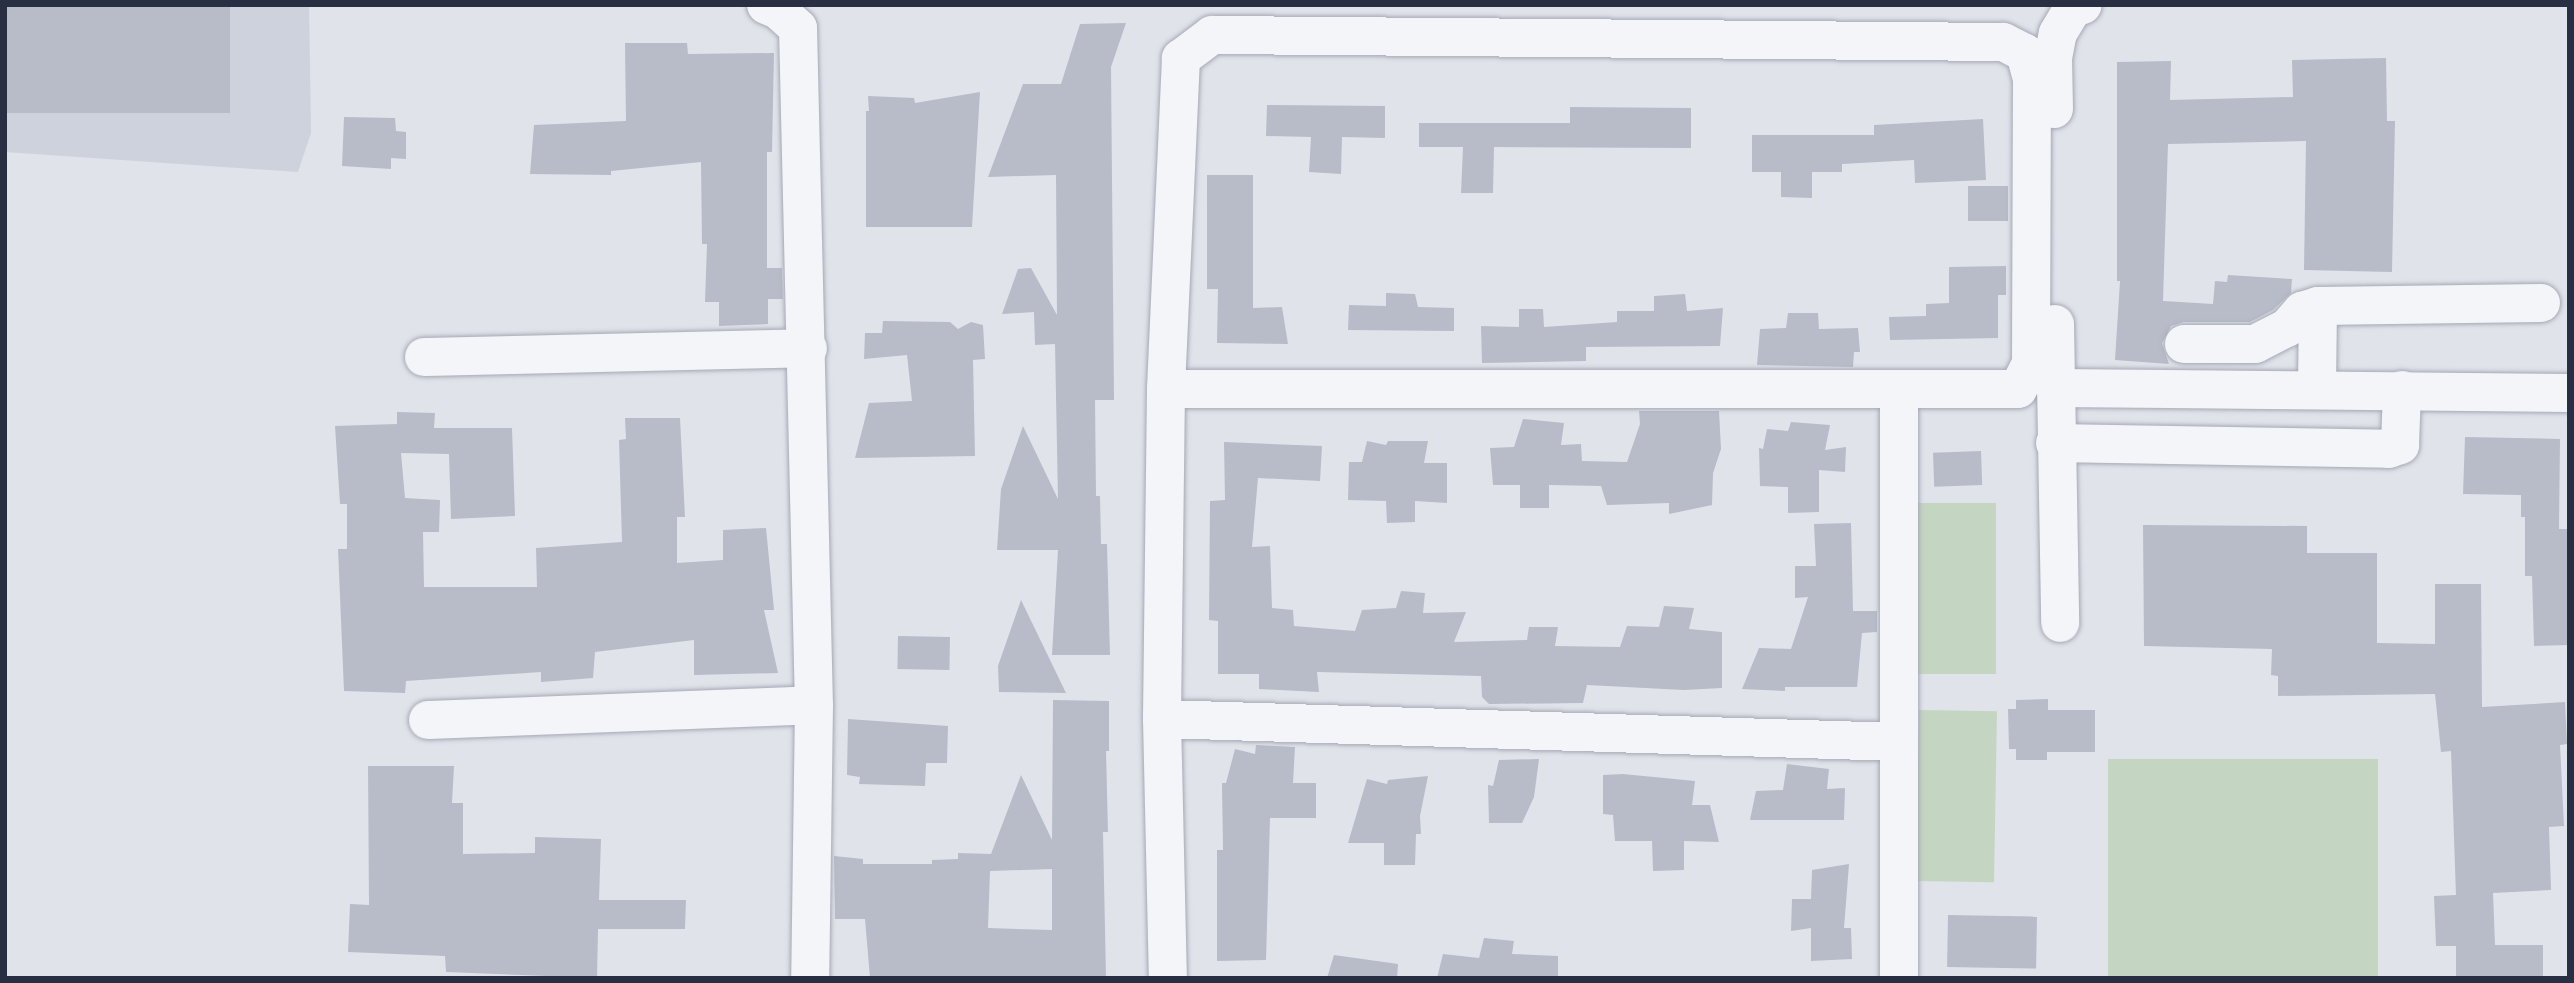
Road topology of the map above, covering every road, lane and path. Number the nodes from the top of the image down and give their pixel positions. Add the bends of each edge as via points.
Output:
1 (766, 5) edge
2 (2083, 5) edge
3 (2541, 303) dead end
4 (2318, 306) junction
5 (2184, 344) dead end
6 (808, 348) junction
7 (424, 357) dead end
8 (2055, 388) junction
9 (1166, 389) junction
10 (2317, 389) junction
11 (1899, 390) junction
12 (2402, 390) junction
13 (2569, 393) edge
14 (2055, 443) junction
15 (2060, 623) dead end
16 (814, 705) junction
17 (1162, 719) junction
18 (428, 720) dead end
19 (1898, 742) junction
20 (810, 978) edge
21 (1168, 978) edge
22 (1899, 978) edge

1 - 6 street via 798,28
2 - 8 street via 2073,8 2058,33 2053,58
3 - 4 street
4 - 5 street via 2302,311 2287,328 2255,344
4 - 10 street
6 - 7 street
6 - 16 street
8 - 10 street
8 - 14 street
9 - 11 street
9 - 11 street via 1181,58 1212,36 2003,42 2025,52 2032,79 2031,363 2018,389
9 - 17 street
10 - 12 street
11 - 19 street
12 - 13 street
12 - 14 street via 2400,445 2389,449
14 - 15 street
16 - 18 street
16 - 20 street
17 - 19 street
17 - 21 street
19 - 22 street

